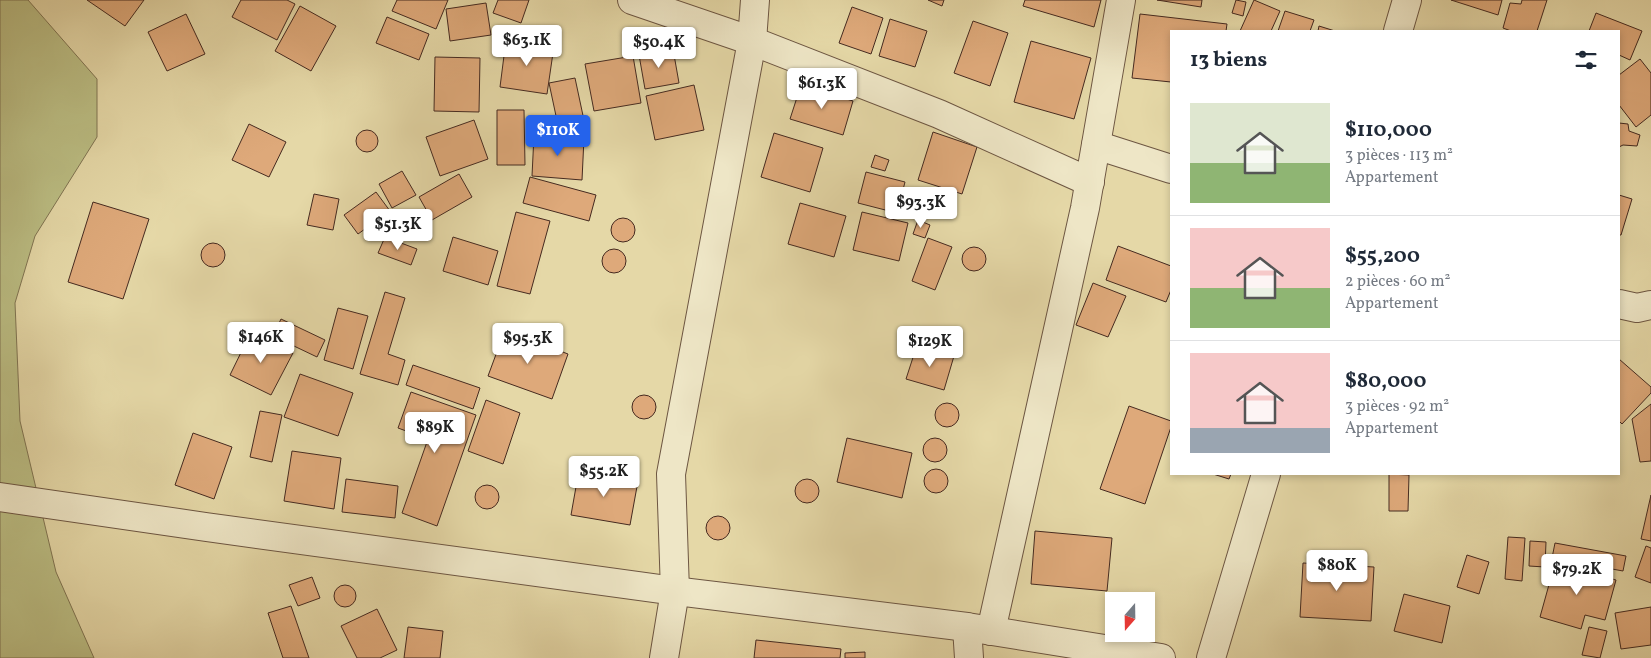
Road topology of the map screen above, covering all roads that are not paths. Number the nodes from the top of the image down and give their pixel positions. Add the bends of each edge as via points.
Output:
1 (632, 0) edge
2 (755, 0) edge
3 (1121, 0) edge
4 (1406, 0) edge
5 (1398, 30) edge
6 (752, 41) junction
7 (1096, 145) junction
8 (1170, 169) edge
9 (1090, 182) junction
10 (1266, 475) edge
11 (0, 497) edge
12 (675, 591) junction
13 (979, 629) junction
14 (664, 658) edge
15 (968, 658) edge
16 (1162, 658) edge
17 (1211, 658) edge

1 - 6 street
2 - 6 street
3 - 7 street
4 - 5 street
6 - 9 street via 939,114
6 - 12 street via 671,474
7 - 8 street
7 - 9 street
9 - 13 street
10 - 17 street
11 - 12 street
12 - 13 street
12 - 14 street
13 - 15 street
13 - 16 street

